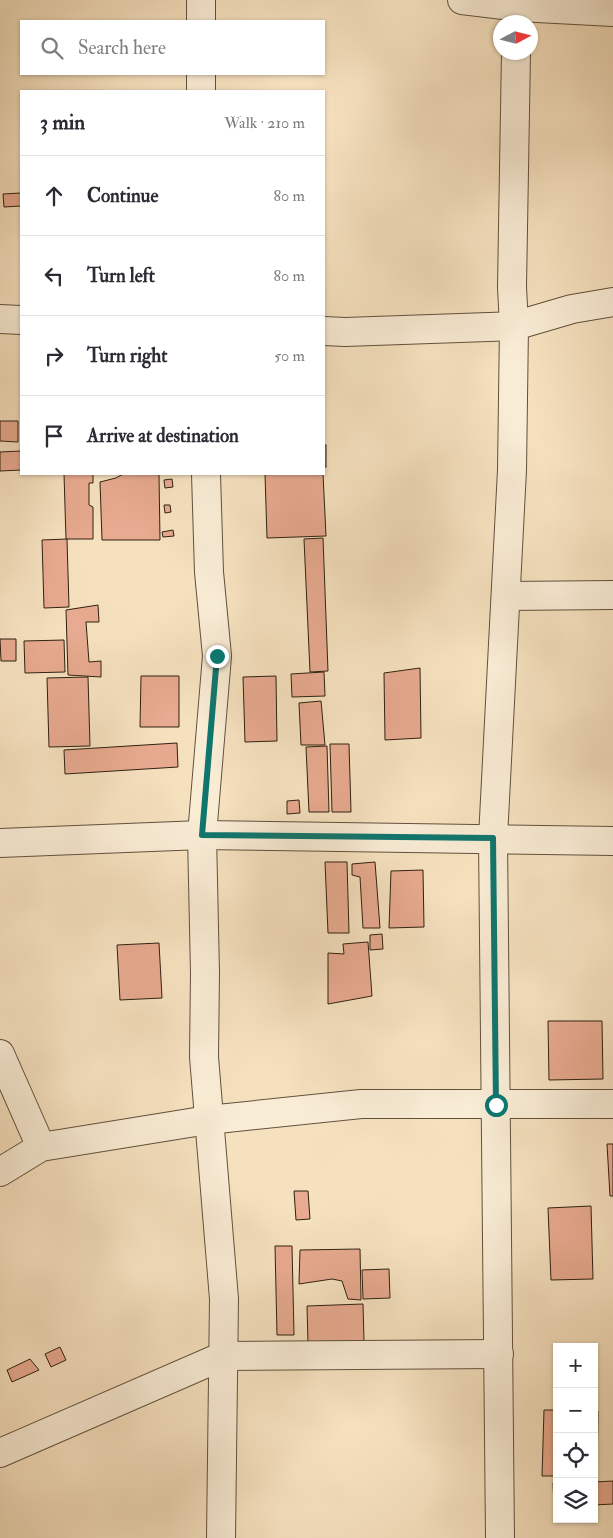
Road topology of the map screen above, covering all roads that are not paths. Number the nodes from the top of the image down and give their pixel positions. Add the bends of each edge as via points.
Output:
1 (201, 0) edge
2 (462, 0) edge
3 (517, 10) edge
4 (613, 12) edge
5 (201, 20) edge
6 (516, 60) edge
7 (201, 75) edge
8 (201, 90) edge
9 (613, 302) edge
10 (0, 319) edge
11 (20, 320) edge
12 (514, 326) junction
13 (325, 331) edge
14 (206, 475) edge
15 (613, 595) edge
16 (506, 596) junction
17 (202, 835) junction
18 (493, 838) junction
19 (613, 841) edge
20 (0, 843) edge
21 (0, 1054) edge
22 (613, 1104) edge
23 (496, 1105) junction
24 (208, 1120) junction
25 (41, 1147) junction
26 (0, 1172) edge
27 (499, 1354) junction
28 (223, 1356) junction
29 (0, 1453) edge
30 (222, 1538) edge
31 (500, 1538) edge

1 - 5 street
2 - 3 street
3 - 4 street
6 - 12 street
7 - 8 street
9 - 12 street via 572,309
10 - 11 street
12 - 13 street
12 - 16 street
14 - 17 street via 209,572 217,656
15 - 16 street
16 - 18 street
17 - 18 street
17 - 20 street
17 - 24 street via 204,1057
18 - 19 street
18 - 23 street
21 - 25 street
22 - 23 street
23 - 24 street via 361,1104
23 - 27 street
24 - 25 street
24 - 28 street via 224,1299
25 - 26 street
27 - 28 street
27 - 31 street
28 - 29 street
28 - 30 street

